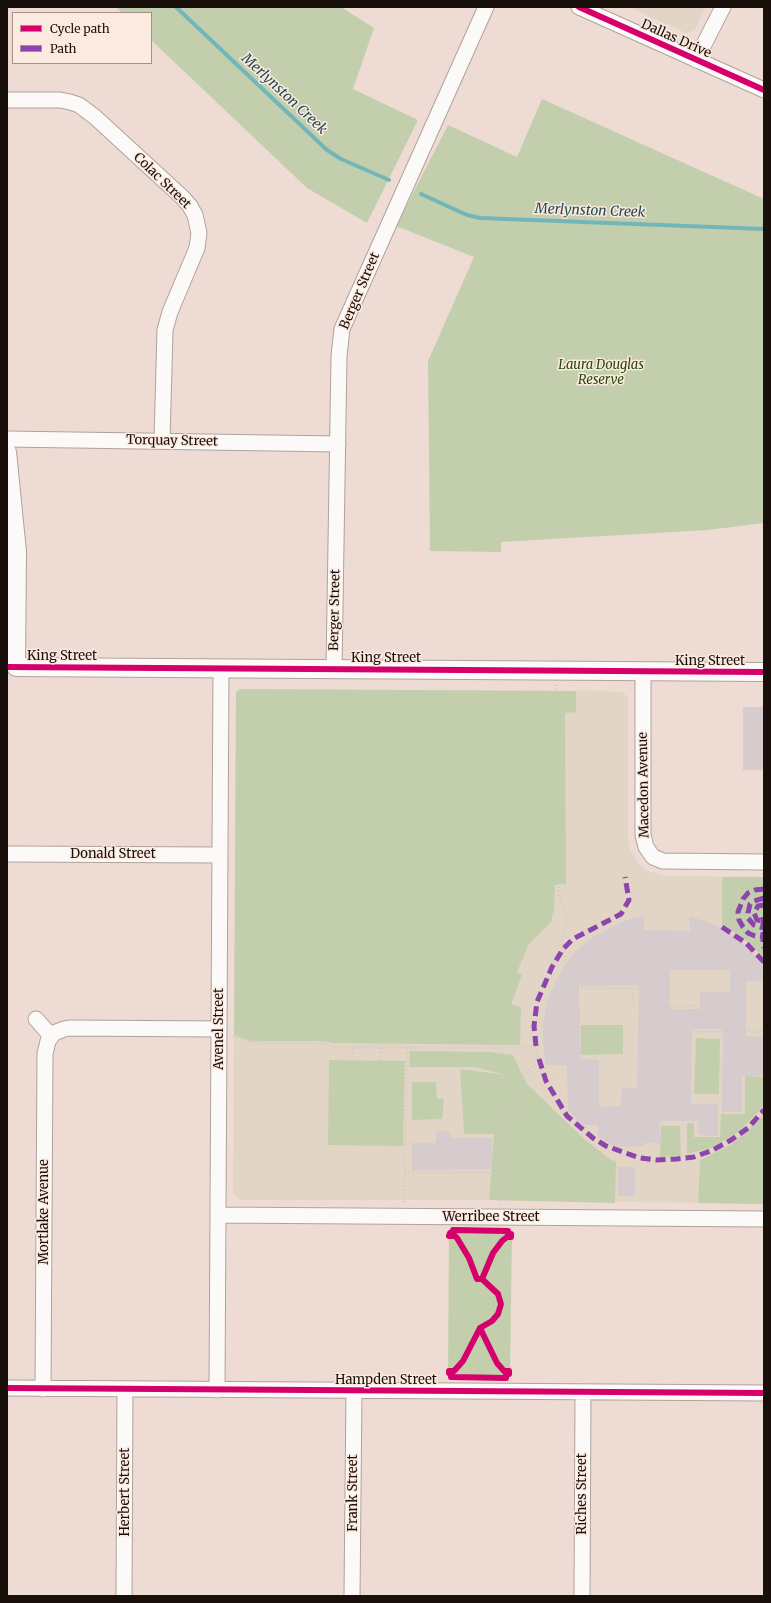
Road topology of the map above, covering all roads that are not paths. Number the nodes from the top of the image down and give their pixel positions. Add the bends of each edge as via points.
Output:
1 (486, 7) edge
2 (579, 7) edge
3 (724, 7) edge
4 (696, 60) junction
5 (764, 90) edge
6 (7, 100) edge
7 (7, 439) edge
8 (162, 441) junction
9 (338, 444) junction
10 (7, 452) edge
11 (12, 667) edge
12 (221, 668) junction
13 (334, 669) junction
14 (643, 671) junction
15 (764, 672) edge
16 (7, 854) edge
17 (220, 855) junction
18 (764, 862) edge
19 (36, 1019) dead end
20 (219, 1029) junction
21 (51, 1036) junction
22 (219, 1215) junction
23 (764, 1219) edge
24 (7, 1388) edge
25 (43, 1389) junction
26 (125, 1389) junction
27 (217, 1390) junction
28 (354, 1390) junction
29 (583, 1392) junction
30 (764, 1393) edge
31 (124, 1596) edge
32 (352, 1596) edge
33 (582, 1596) edge

1 - 9 street, Berger Street via 342,329 338,356
2 - 4 street, Dallas Drive
3 - 4 street
4 - 5 street, Dallas Drive
6 - 8 street, Colac Street via 60,100 79,105 182,197 195,215 199,233 197,248 165,330
7 - 8 street, Torquay Street
8 - 9 street, Torquay Street
9 - 13 street, Berger Street
10 - 11 street via 18,552
11 - 12 street, King Street
12 - 13 street, King Street
12 - 17 street, Avenel Street
13 - 14 street, King Street
14 - 15 street, King Street
14 - 18 street, Macedon Avenue via 642,835 646,847 653,857 663,861
16 - 17 street, Donald Street
17 - 20 street, Avenel Street
19 - 21 street
20 - 21 street via 69,1028 58,1030
20 - 22 street, Avenel Street
21 - 25 street, Mortlake Avenue via 45,1054
22 - 23 street, Werribee Street
22 - 27 street, Avenel Street
24 - 25 street, Hampden Street
25 - 26 street, Hampden Street
26 - 27 street, Hampden Street
26 - 31 street, Herbert Street
27 - 28 street, Hampden Street
28 - 29 street, Hampden Street
28 - 32 street, Frank Street
29 - 30 street, Hampden Street
29 - 33 street, Riches Street

